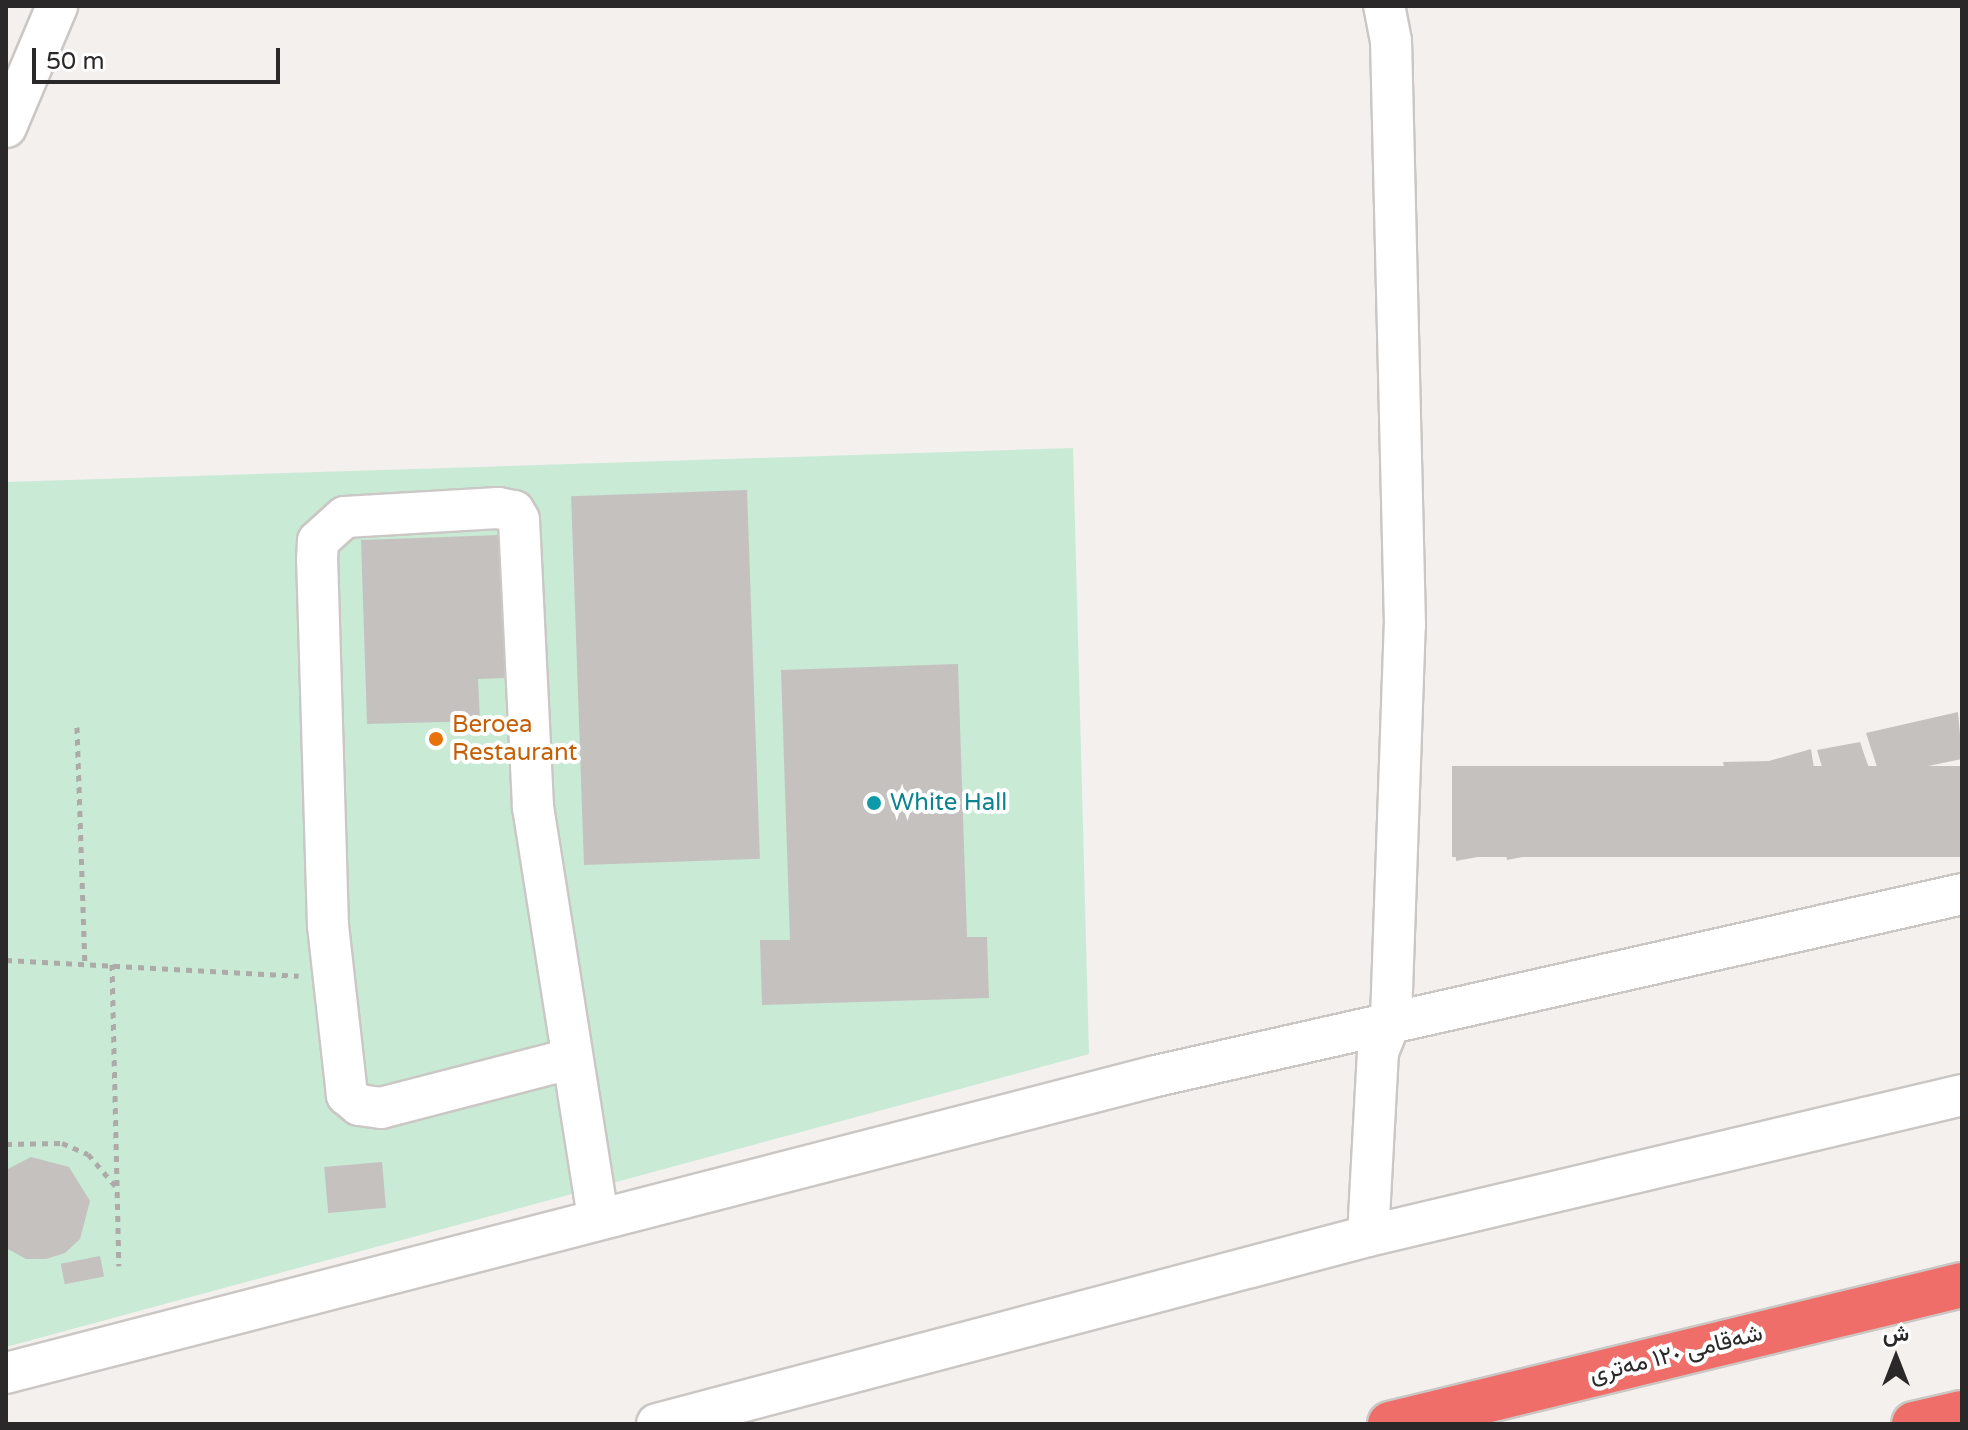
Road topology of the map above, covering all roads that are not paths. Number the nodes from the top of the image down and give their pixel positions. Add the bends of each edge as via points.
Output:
1 (57, 6) edge
2 (1384, 6) edge
3 (6, 127) edge
4 (1962, 894) edge
5 (1391, 1020) junction
6 (570, 1059) junction
7 (1962, 1095) edge
8 (598, 1219) junction
9 (1368, 1236) junction
10 (1962, 1285) edge
11 (6, 1373) edge
12 (1962, 1413) edge
13 (657, 1424) edge
14 (1390, 1424) edge
15 (1914, 1424) edge

1 - 3 street
2 - 5 street via 1391,41 1405,625
4 - 5 street
5 - 8 street
5 - 9 street via 1378,1052
6 - 6 street via 533,807 520,528 514,511 361,512 328,527 318,541 332,978 347,1095 359,1105 381,1108
6 - 8 street
7 - 9 street
8 - 11 street
9 - 13 street
10 - 14 highway, شەقامی ١٢٠ مەتری
12 - 15 highway

